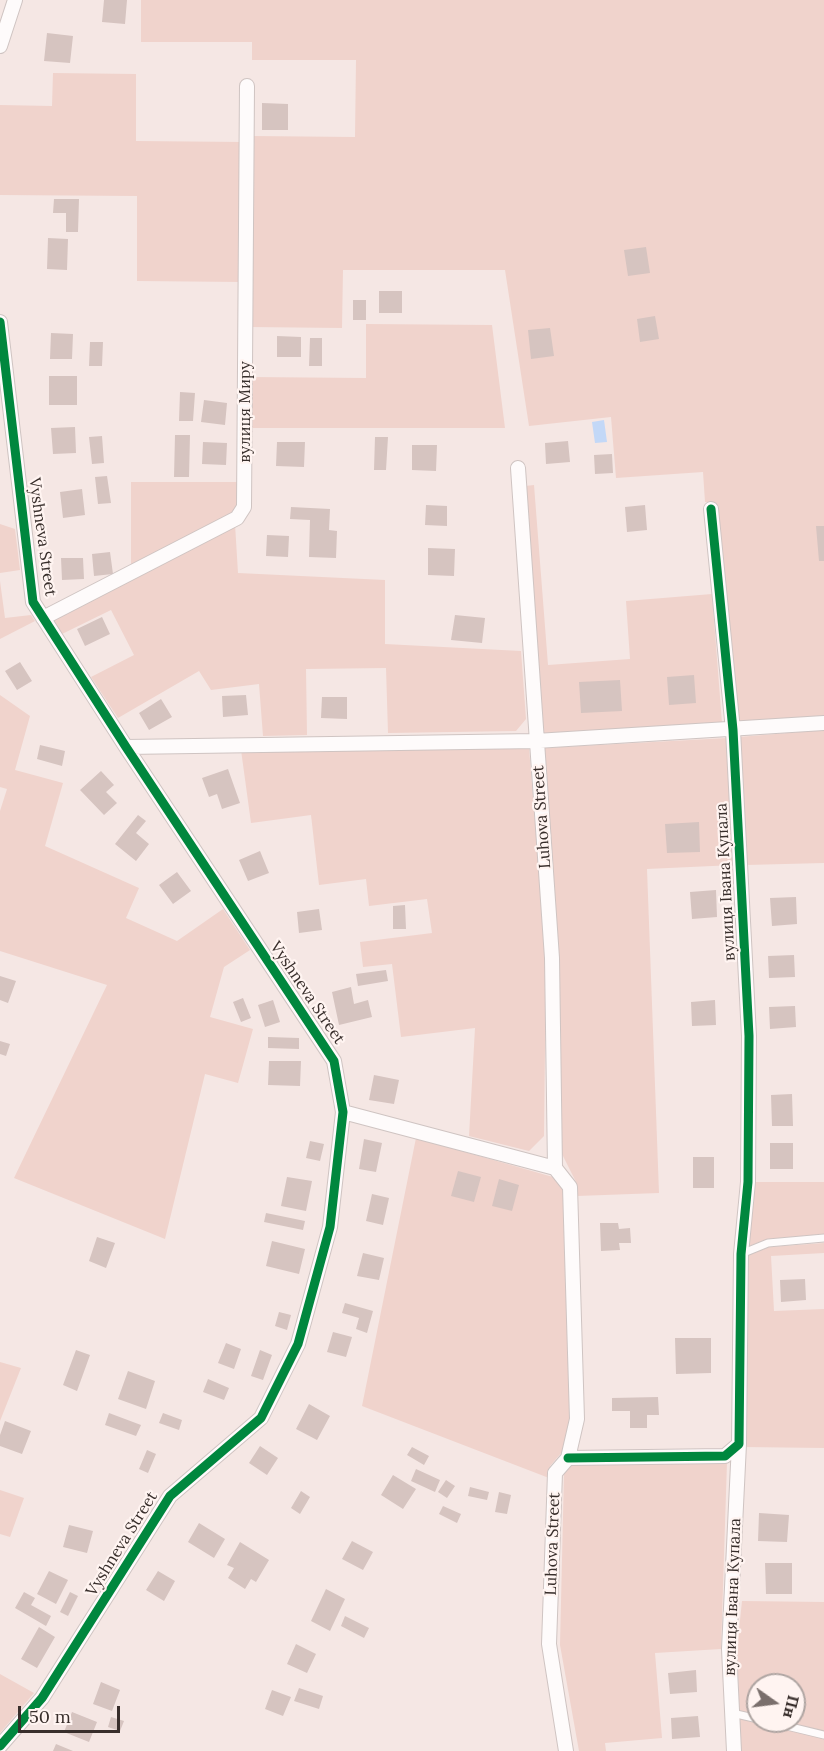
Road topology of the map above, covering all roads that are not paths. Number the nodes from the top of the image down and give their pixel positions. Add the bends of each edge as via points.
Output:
1 (15, 0) edge
2 (0, 46) edge
3 (247, 86) dead end
4 (0, 322) edge
5 (518, 468) dead end
6 (711, 509) dead end
7 (43, 618) junction
8 (824, 723) edge
9 (733, 730) junction
10 (536, 741) junction
11 (126, 747) junction
12 (343, 1112) junction
13 (555, 1168) junction
14 (824, 1238) edge
15 (741, 1254) junction
16 (739, 1444) junction
17 (568, 1458) junction
18 (732, 1713) junction
19 (746, 1716) edge
20 (806, 1731) edge
21 (824, 1735) edge
22 (0, 1746) edge
23 (566, 1751) edge
24 (734, 1751) edge

1 - 2 street
3 - 7 street, вулиця Миру via 244,507 237,518
4 - 7 street, Vyshneva Street via 33,602
5 - 10 street, Luhova Street
6 - 9 street, вулиця Івана Купала
7 - 11 street, Vyshneva Street
8 - 9 street
9 - 10 street
9 - 15 street, вулиця Івана Купала via 749,1036 748,1182
10 - 11 street
10 - 13 street, Luhova Street via 552,958
11 - 12 street, Vyshneva Street via 334,1061
12 - 13 street
12 - 22 street, Vyshneva Street via 330,1227 298,1344 261,1418 170,1496 42,1698
13 - 17 street, Luhova Street via 570,1187 577,1419
14 - 15 lane via 768,1243
15 - 16 street, вулиця Івана Купала
16 - 17 street via 725,1456
16 - 18 street, вулиця Івана Купала via 729,1649
17 - 23 street, Luhova Street via 555,1473 549,1644
18 - 19 lane
18 - 24 street, вулиця Івана Купала
20 - 21 lane

